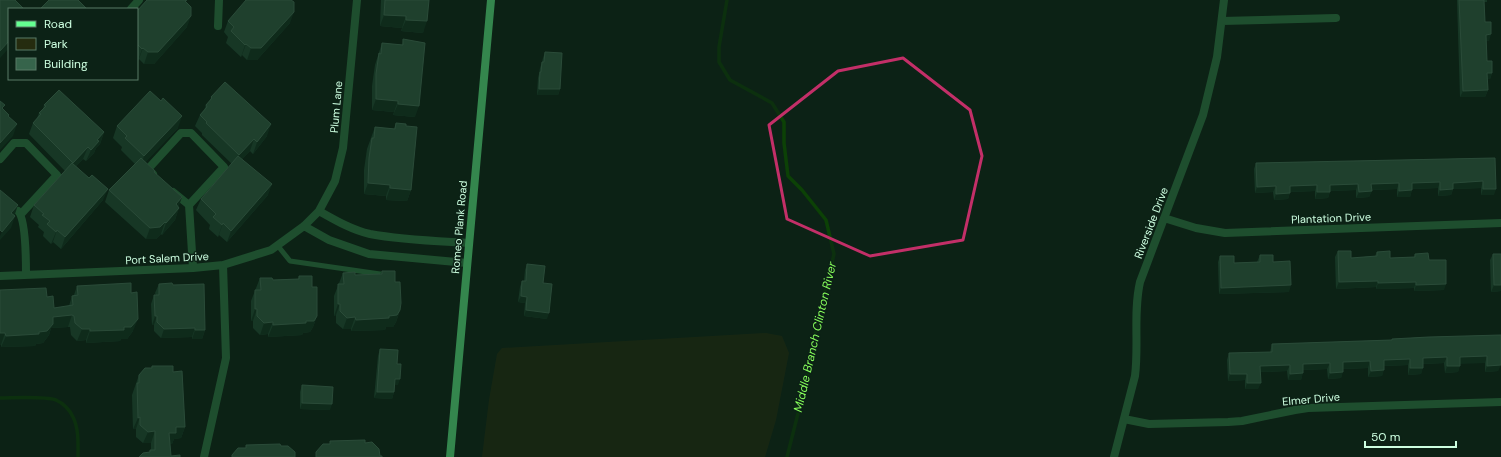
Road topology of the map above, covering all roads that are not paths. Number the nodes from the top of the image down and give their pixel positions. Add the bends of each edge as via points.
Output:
1 (139, 0) edge
2 (219, 0) edge
3 (356, 0) edge
4 (490, 0) edge
5 (1224, 0) edge
6 (132, 8) edge
7 (1336, 18) dead end
8 (1222, 21) junction
9 (218, 26) dead end
10 (0, 159) edge
11 (11, 204) edge
12 (189, 205) junction
13 (319, 211) junction
14 (22, 214) junction
15 (1164, 218) junction
16 (1501, 223) edge
17 (304, 226) junction
18 (469, 243) junction
19 (278, 246) junction
20 (467, 263) junction
21 (224, 265) junction
22 (193, 268) junction
23 (26, 275) junction
24 (0, 276) edge
25 (391, 276) edge
26 (1501, 402) edge
27 (1124, 418) junction
28 (204, 457) edge
29 (450, 457) edge
30 (1114, 457) edge

1 - 6 street
2 - 9 street
3 - 13 street, Plum Lane via 343,148 335,181
4 - 18 main road, Romeo Plank Road
5 - 8 street, Riverside Drive
7 - 8 street
8 - 15 street, Riverside Drive via 1218,57 1203,115
10 - 14 street via 14,143 26,143 56,175
11 - 14 street
12 - 12 street via 148,169 181,133 191,132 224,167
12 - 22 street
13 - 17 street, Port Salem Drive
13 - 18 street via 342,224 369,234
14 - 23 street
15 - 16 street, Plantation Drive via 1196,228 1225,232
15 - 27 street, Riverside Drive via 1138,294 1137,363
17 - 19 street, Port Salem Drive
17 - 20 street via 329,240 369,254
18 - 20 main road, Romeo Plank Road
19 - 21 street, Port Salem Drive via 248,259
19 - 25 lane via 290,261
20 - 29 main road, Romeo Plank Road
21 - 22 street, Port Salem Drive
21 - 28 street via 226,358
22 - 23 street, Port Salem Drive
23 - 24 street, Port Salem Drive
26 - 27 street, Elmer Drive via 1308,408 1228,422 1149,424
27 - 30 street, Riverside Drive

